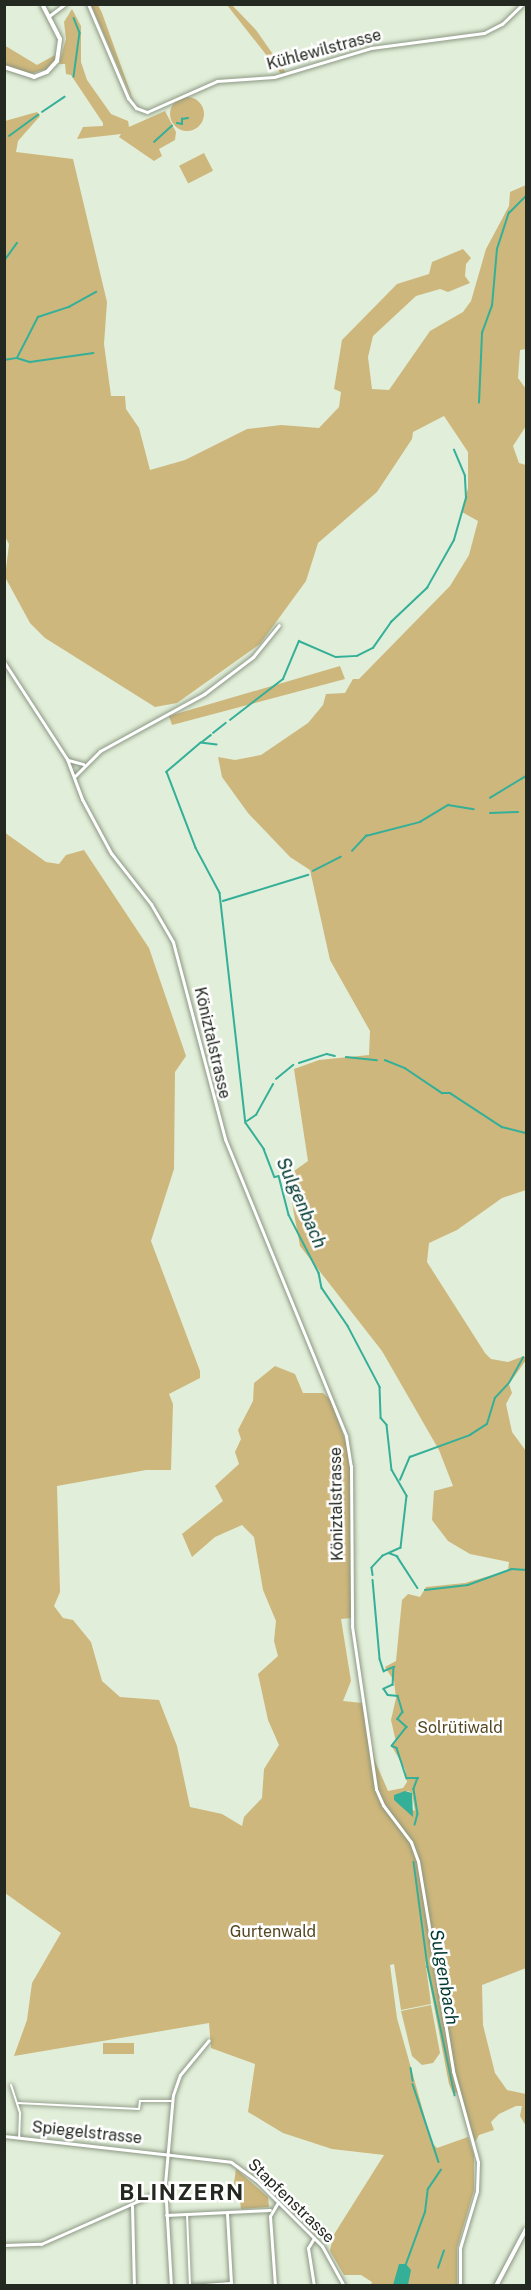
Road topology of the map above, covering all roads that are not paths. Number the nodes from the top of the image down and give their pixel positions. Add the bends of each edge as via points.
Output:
1 (42, 4) edge
2 (65, 4) edge
3 (88, 4) edge
4 (523, 4) edge
5 (49, 16) junction
6 (4, 67) edge
7 (279, 625) dead end
8 (4, 662) edge
9 (67, 759) junction
10 (83, 764) junction
11 (74, 777) junction
12 (209, 2040) dead end
13 (11, 2085) dead end
14 (172, 2101) junction
15 (17, 2103) junction
16 (4, 2136) edge
17 (19, 2138) junction
18 (166, 2154) junction
19 (165, 2189) junction
20 (278, 2202) junction
21 (132, 2206) junction
22 (270, 2210) junction
23 (227, 2212) junction
24 (187, 2214) junction
25 (166, 2215) junction
26 (526, 2229) edge
27 (314, 2238) junction
28 (4, 2245) edge
29 (190, 2285) edge
30 (134, 2286) edge
31 (171, 2286) edge
32 (275, 2286) edge
33 (314, 2286) edge
34 (344, 2286) edge
35 (460, 2286) edge
36 (496, 2286) edge

1 - 5 street
2 - 5 street
3 - 4 street, Kühlewilstrasse via 128,98 146,112 217,81 274,77 371,48 484,33 502,24
5 - 6 street via 61,44 55,65 34,77
7 - 10 street via 253,657 204,694
8 - 9 street, Köniztalstrasse
9 - 10 street
9 - 11 street, Köniztalstrasse
10 - 11 street
11 - 35 street, Köniztalstrasse via 111,853 146,897 173,942 225,1139 346,1436 351,1466 352,1626 376,1789 411,1842 418,1861 453,2071 478,2162 477,2191 460,2248
12 - 14 street via 180,2075
13 - 15 street
14 - 15 street via 140,2101 139,2109
14 - 18 street
15 - 17 street
16 - 17 street, Spiegelstrasse
17 - 18 street, Spiegelstrasse
18 - 19 street
18 - 20 street, Stapfenstrasse via 231,2162 249,2173
19 - 21 street
19 - 25 street
20 - 22 street
20 - 27 street, Stapfenstrasse
21 - 28 street via 35,2246
21 - 30 street
22 - 23 street
22 - 32 street
23 - 24 street
23 - 29 street via 231,2283
24 - 25 street
24 - 29 street
25 - 31 street
26 - 36 street
27 - 33 street via 308,2248
27 - 34 street, Stapfenstrasse via 333,2259

